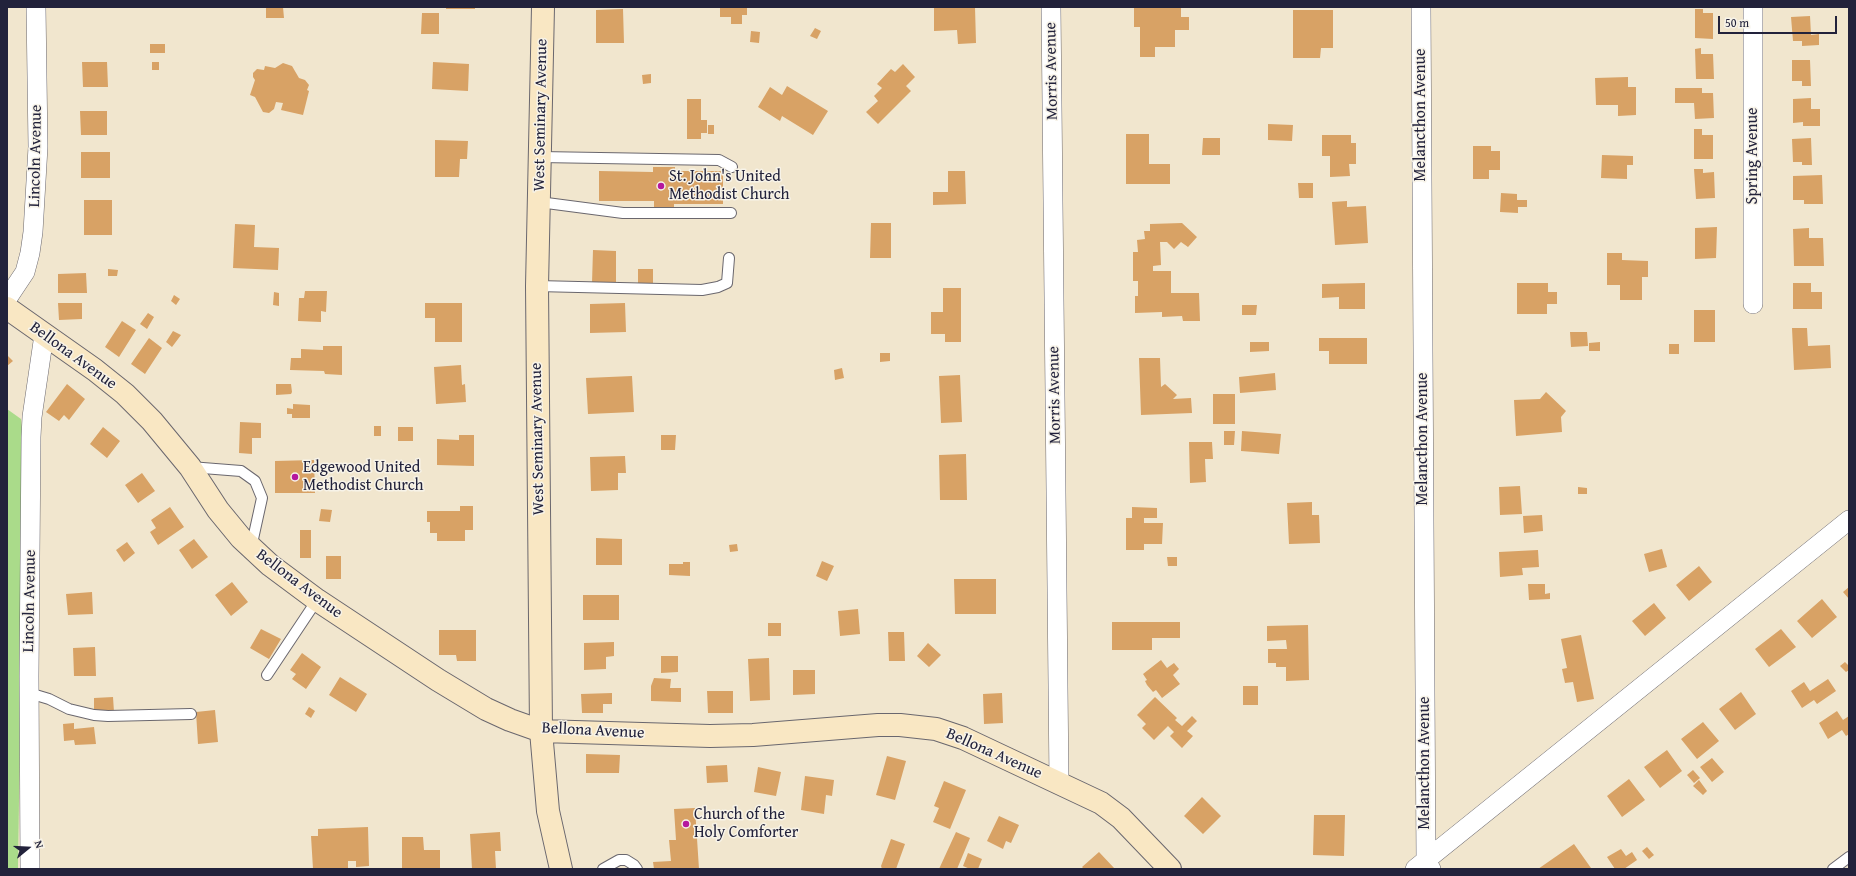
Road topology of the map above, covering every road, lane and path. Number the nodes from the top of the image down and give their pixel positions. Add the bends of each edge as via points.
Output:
1 (36, 7) edge
2 (543, 7) edge
3 (1052, 7) edge
4 (1421, 7) edge
5 (1753, 7) edge
6 (540, 157) junction
7 (732, 167) dead end
8 (539, 202) junction
9 (731, 213) dead end
10 (729, 258) dead end
11 (537, 286) junction
12 (7, 299) edge
13 (1753, 304) dead end
14 (7, 308) edge
15 (44, 335) junction
16 (190, 467) junction
17 (1849, 520) edge
18 (251, 548) junction
19 (316, 600) junction
20 (268, 675) dead end
21 (29, 693) junction
22 (191, 714) dead end
23 (541, 731) junction
24 (1059, 782) junction
25 (1849, 857) edge
26 (1424, 866) edge
27 (30, 869) edge
28 (561, 869) edge
29 (604, 869) edge
30 (637, 869) edge
31 (1170, 869) edge
32 (1833, 869) edge

1 - 12 street, Lincoln Avenue via 38,147 33,232 24,272
2 - 6 street, West Seminary Avenue
3 - 24 street, Morris Avenue
4 - 26 street, Melancthon Avenue
5 - 13 street, Spring Avenue
6 - 7 lane via 719,160
6 - 8 street, West Seminary Avenue
8 - 9 lane via 623,213
8 - 11 street, West Seminary Avenue
10 - 11 lane via 727,283 708,289
11 - 23 street, West Seminary Avenue
14 - 15 street, Bellona Avenue
15 - 16 street, Bellona Avenue via 125,394 152,421
15 - 21 street, Lincoln Avenue via 31,437
16 - 18 street, Bellona Avenue via 218,510
16 - 18 lane via 241,471 256,481 262,498
17 - 26 street
18 - 19 street, Bellona Avenue
19 - 20 lane
19 - 23 street, Bellona Avenue via 486,709
21 - 22 lane via 69,709 94,715
21 - 27 street, Lincoln Avenue
23 - 24 street, Bellona Avenue via 753,735 878,725 917,726 963,738
23 - 28 street, West Seminary Avenue via 548,811
24 - 31 street, Bellona Avenue via 1101,803 1121,818
25 - 32 lane
29 - 30 lane via 619,860 626,860

